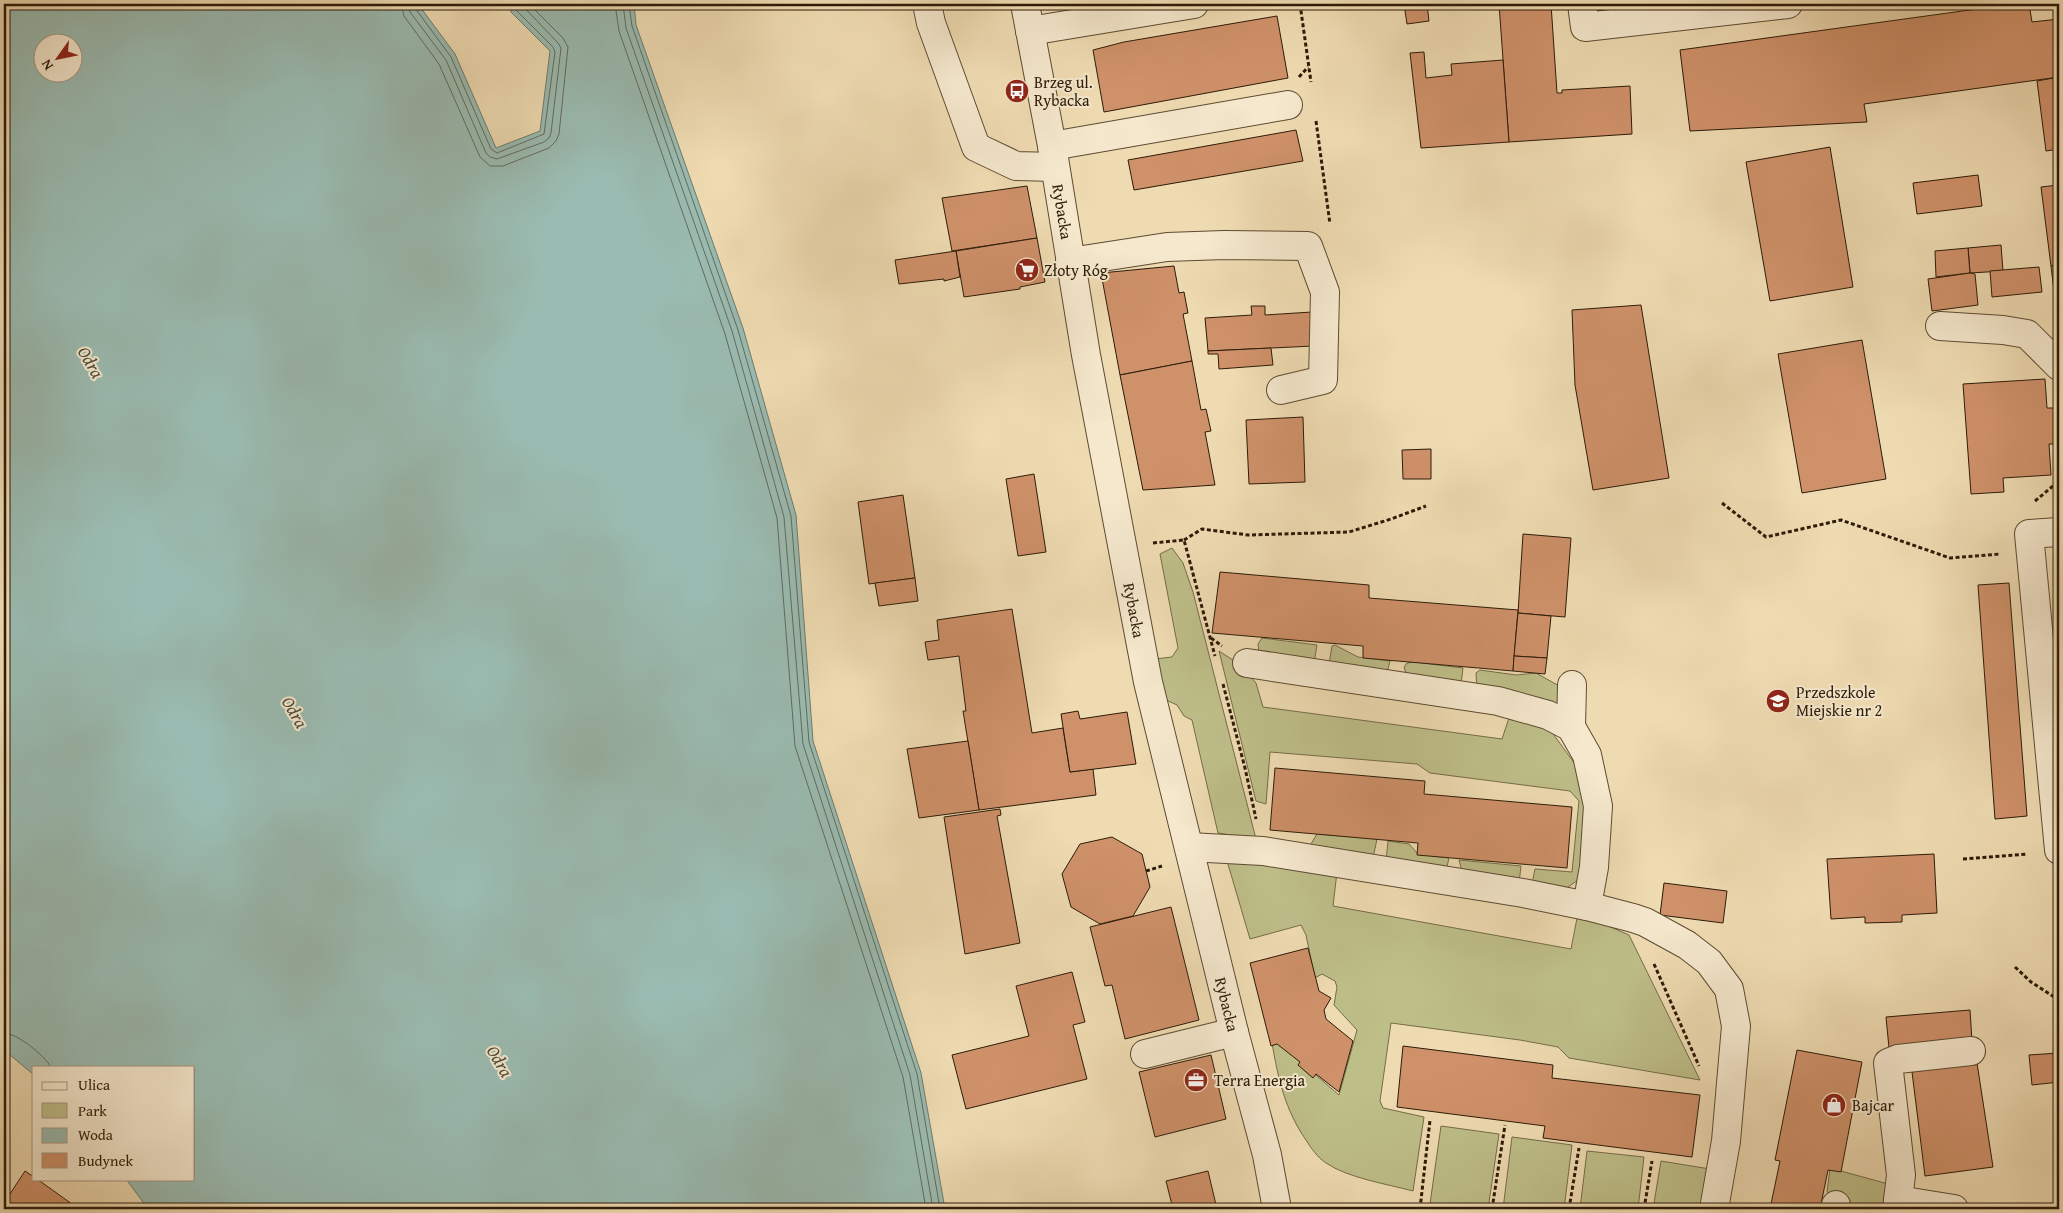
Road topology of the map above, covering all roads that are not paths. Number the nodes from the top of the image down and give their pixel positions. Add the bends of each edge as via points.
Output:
1 (927, 4) edge
2 (1025, 4) edge
3 (1194, 4) edge
4 (1582, 4) edge
5 (1788, 4) edge
6 (1030, 31) junction
7 (1288, 105) dead end
8 (1053, 157) junction
9 (1070, 262) junction
10 (1940, 326) dead end
11 (2059, 366) edge
12 (1281, 390) dead end
13 (2059, 532) edge
14 (1247, 663) dead end
15 (1572, 685) dead end
16 (1571, 727) junction
17 (1189, 847) junction
18 (2059, 850) edge
19 (1587, 906) junction
20 (1234, 1032) junction
21 (1971, 1051) dead end
22 (1145, 1054) dead end
23 (1897, 1204) edge
24 (1277, 1209) edge
25 (1714, 1209) edge
26 (1954, 1209) edge

1 - 8 street via 976,147 1016,166
2 - 6 street, Rybacka
3 - 6 street
4 - 5 street via 1585,27
6 - 8 street, Rybacka
7 - 8 street
8 - 9 street, Rybacka
9 - 12 street via 1167,247 1308,246 1325,292 1323,380
9 - 17 street, Rybacka via 1148,682
10 - 11 street via 2027,334
13 - 18 street via 2029,534
14 - 16 street via 1498,701 1548,715
15 - 16 street
16 - 19 street via 1587,755 1598,806 1594,867
17 - 19 street via 1263,851
17 - 20 street, Rybacka
19 - 25 street via 1644,922 1687,945 1709,962 1729,989 1736,1026 1726,1141
20 - 22 street
20 - 24 street, Rybacka via 1267,1155
21 - 23 street via 1898,1059 1888,1063 1901,1175
23 - 26 street

